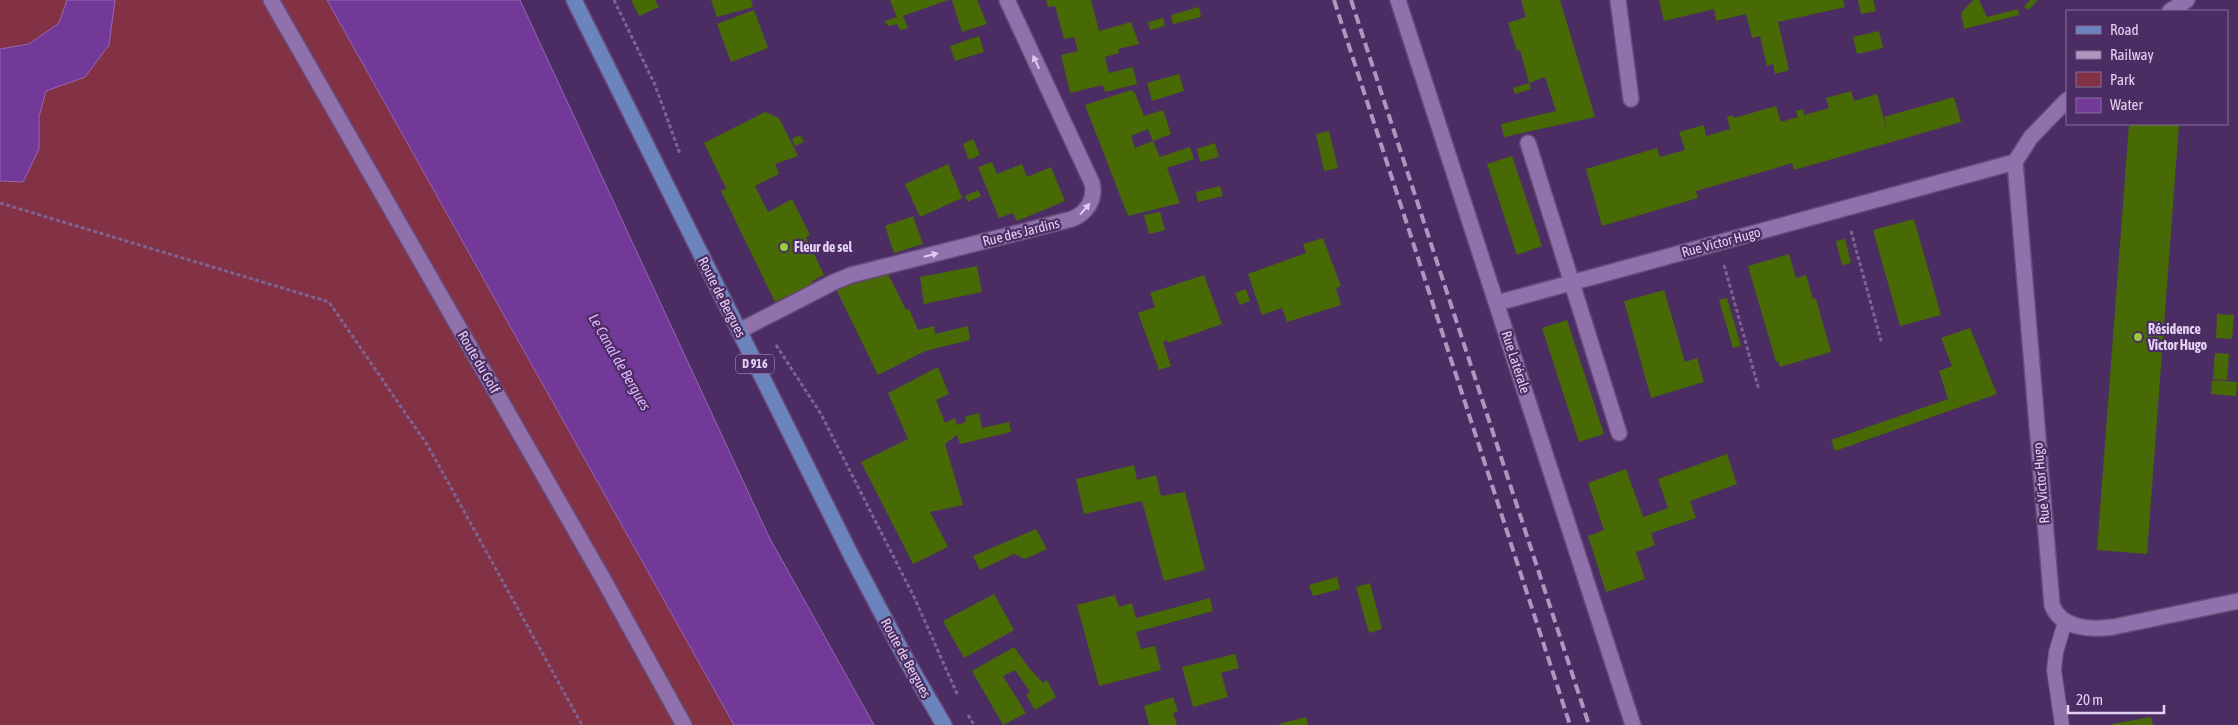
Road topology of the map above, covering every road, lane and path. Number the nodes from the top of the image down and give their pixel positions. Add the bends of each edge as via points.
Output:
1 (271, 0) edge
2 (574, 0) edge
3 (614, 0) edge
4 (1007, 0) edge
5 (1398, 0) edge
6 (1618, 0) edge
7 (2187, 0) edge
8 (2172, 10) edge
9 (1631, 98) dead end
10 (2066, 101) edge
11 (1528, 143) dead end
12 (681, 155) dead end
13 (2015, 162) junction
14 (0, 203) edge
15 (1845, 208) junction
16 (1718, 243) junction
17 (1572, 283) junction
18 (1497, 303) junction
19 (762, 320) junction
20 (739, 331) junction
21 (1882, 344) dead end
22 (1759, 390) dead end
23 (1619, 433) dead end
24 (2238, 601) edge
25 (2065, 622) junction
26 (960, 699) dead end
27 (968, 714) dead end
28 (582, 725) edge
29 (684, 725) edge
30 (944, 725) edge
31 (974, 725) edge
32 (1633, 725) edge
33 (2062, 725) edge

1 - 29 street, Route du Golf
2 - 20 main road, Route de Bergues / D 916
3 - 12 path via 655,85
19 -> 4 street, Rue des Jardins via 834,282 884,266 1072,219 1085,211 1094,190 1092,183
5 - 18 street, Rue Latérale
6 - 9 street
7 - 8 street
10 - 13 street via 2031,137
11 - 17 street
13 - 15 street, Rue Victor Hugo
13 - 25 street, Rue Victor Hugo via 2050,598 2054,612
14 - 28 path via 329,302 428,446
15 - 16 street, Rue Victor Hugo
15 - 21 path
16 - 17 street, Rue Victor Hugo
16 - 22 path
17 - 18 street, Rue Victor Hugo
17 - 23 street
18 - 32 street, Rue Latérale
19 - 20 street, Rue des Jardins
19 - 26 path via 821,414 915,599
20 - 30 main road, Route de Bergues / D 916 via 852,557
24 - 25 street via 2102,628
25 - 33 lane via 2054,670
27 - 31 path

